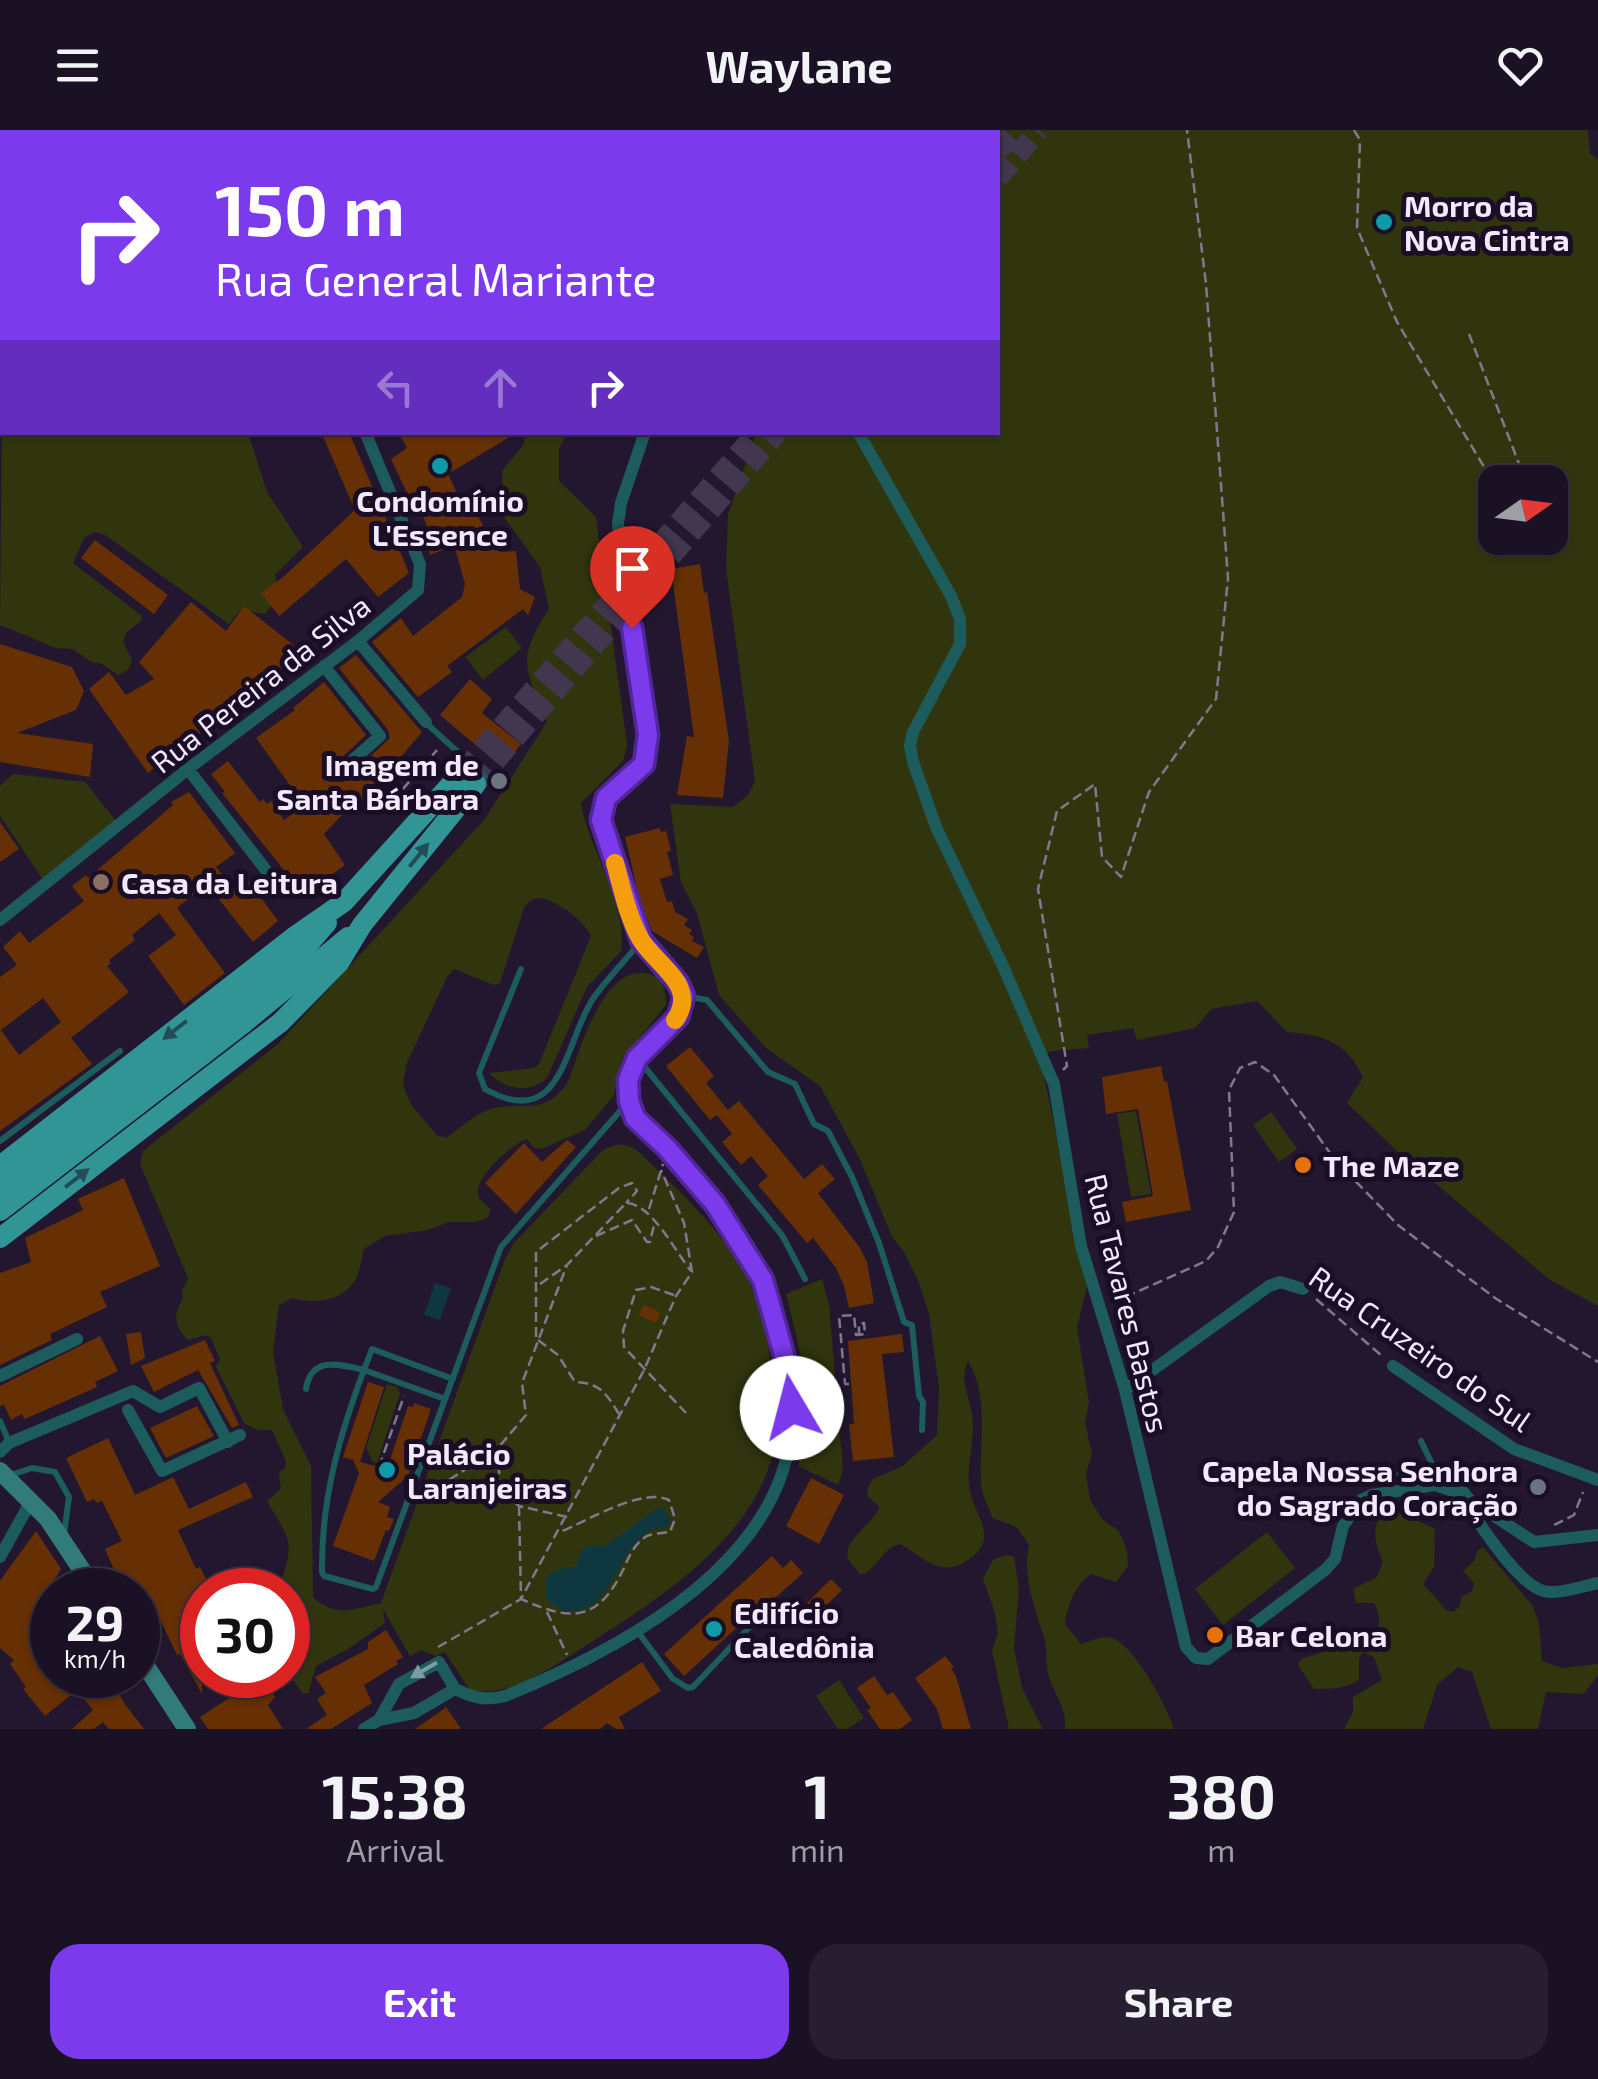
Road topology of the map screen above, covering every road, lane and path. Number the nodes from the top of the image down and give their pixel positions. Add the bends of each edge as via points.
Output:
1 (1187, 130) edge
2 (1354, 130) edge
3 (1469, 334) dead end
4 (366, 435) edge
5 (644, 435) edge
6 (860, 435) edge
7 (1483, 465) edge
8 (1519, 465) edge
9 (358, 640) junction
10 (324, 666) junction
11 (426, 722) joint
12 (444, 741) junction
13 (188, 768) junction
14 (336, 775) dead end
15 (478, 780) junction
16 (402, 790) dead end
17 (282, 891) dead end
18 (344, 902) junction
19 (0, 920) edge
20 (362, 925) junction
21 (641, 940) junction
22 (521, 970) dead end
23 (684, 996) junction
24 (239, 1015) junction
25 (120, 1050) dead end
26 (637, 1058) junction
27 (1054, 1084) junction
28 (629, 1101) junction
29 (0, 1142) edge
30 (667, 1148) junction
31 (0, 1166) edge
32 (661, 1170) junction
33 (0, 1189) edge
34 (626, 1203) junction
35 (0, 1211) edge
36 (648, 1212) junction
37 (654, 1224) junction
38 (0, 1238) edge
39 (592, 1238) junction
40 (568, 1265) junction
41 (692, 1272) junction
42 (806, 1279) dead end
43 (538, 1284) junction
44 (1304, 1289) joint
45 (676, 1296) junction
46 (1102, 1308) junction
47 (860, 1335) dead end
48 (536, 1339) junction
49 (77, 1340) dead end
50 (1598, 1362) edge
51 (1393, 1366) joint
52 (364, 1370) junction
53 (644, 1370) junction
54 (0, 1376) edge
55 (452, 1379) junction
56 (850, 1384) dead end
57 (407, 1385) junction
58 (306, 1389) dead end
59 (1125, 1390) junction
60 (445, 1399) junction
61 (128, 1410) dead end
62 (686, 1412) dead end
63 (620, 1416) junction
64 (0, 1421) edge
65 (922, 1430) dead end
66 (1421, 1441) dead end
67 (5, 1448) edge
68 (498, 1448) junction
69 (380, 1467) dead end
70 (1434, 1468) junction
71 (3, 1474) edge
72 (1390, 1474) dead end
73 (1593, 1479) edge
74 (1459, 1493) junction
75 (419, 1498) dead end
76 (31, 1501) junction
77 (1475, 1503) junction
78 (519, 1506) junction
79 (567, 1518) junction
80 (559, 1533) junction
81 (1598, 1535) edge
82 (62, 1540) junction
83 (1547, 1541) junction
84 (0, 1557) edge
85 (81, 1568) edge
86 (1598, 1583) edge
87 (521, 1600) junction
88 (546, 1610) junction
89 (761, 1615) dead end
90 (637, 1631) junction
91 (558, 1640) dead end
92 (428, 1654) dead end
93 (160, 1689) edge
94 (455, 1689) junction
95 (382, 1724) edge
96 (185, 1728) edge
97 (364, 1729) edge

1 - 27 path via 1228,578 1216,699 1149,792 1121,877 1102,857 1095,784 1057,810 1038,889 1066,1066
2 - 7 path via 1360,140 1357,228 1397,322
3 - 8 path
4 - 9 street, Rua Pereira da Silva via 421,579 407,601
5 - 21 street via 618,524 648,735 644,764 606,798 601,811
6 - 27 street, Rua Tavares Bastos via 960,619 960,644 914,732 912,762
9 - 10 street, Rua Pereira da Silva
9 - 11 street
10 - 13 street, Rua Pereira da Silva
10 - 14 street via 380,736
11 - 12 lane
12 - 15 lane
12 - 16 path
13 - 17 street
13 - 19 street, Rua Pereira da Silva
15 - 18 main road
20 -> 15 main road
18 - 24 main road
18 -> 31 main road
20 - 24 main road
38 -> 20 main road via 281,1022 339,962
21 - 22 lane via 592,1000 551,1089 512,1100 492,1093 479,1073
21 - 23 street
23 - 26 street via 678,1017
23 - 65 lane via 707,1000 768,1072 794,1084 814,1124 828,1132 880,1243 904,1322 912,1325
24 - 33 main road
24 - 35 main road
25 - 29 lane
26 - 28 street
26 - 42 lane via 782,1235
27 - 46 street, Rua Tavares Bastos via 1081,1246
28 - 30 street via 635,1118
28 - 55 lane via 501,1247
30 - 32 path
30 - 90 street via 715,1204 763,1280 792,1408 780,1475 759,1519 723,1565
32 - 36 path
32 - 41 path via 684,1223
34 - 36 path
34 - 39 path
34 - 43 path via 637,1191 632,1183 536,1252
36 - 37 path
37 - 39 path via 650,1242 632,1220
37 - 41 path
39 - 40 path
40 - 43 path
40 - 48 path
41 - 45 path
43 - 48 path
44 - 51 path, Rua Cruzeiro do Sul
44 - 59 street, Rua Cruzeiro do Sul via 1268,1286
45 - 53 path
45 - 53 path via 642,1287 632,1297 624,1347
46 - 50 path via 1206,1261 1218,1248 1234,1212 1230,1090 1240,1068 1255,1062 1274,1075 1335,1160 1398,1225 1495,1298
46 - 59 street, Rua Tavares Bastos
47 - 56 path via 854,1314 839,1316 844,1384
48 - 63 path via 558,1355 575,1382 604,1391
48 - 68 path via 522,1383 526,1415
49 - 54 street
51 - 73 street, Rua Cruzeiro do Sul via 1514,1449
52 - 55 lane via 372,1349
52 - 57 lane
52 - 58 lane via 324,1364 310,1374
52 - 60 lane via 330,1474 324,1576 376,1587
53 - 62 path
53 - 63 path
55 - 60 lane
57 - 60 lane
57 - 69 path
59 - 74 street, Rua Tavares Bastos via 1179,1622 1196,1658 1224,1650 1332,1564 1343,1526 1361,1500 1435,1485
61 - 67 street via 162,1472 234,1438 199,1388 160,1408 139,1392 125,1392
63 - 79 path
64 - 67 lane
66 - 70 lane
68 - 75 path
68 - 78 path via 500,1490
70 - 72 lane
70 - 77 lane via 1455,1474
71 - 76 main road
71 - 82 lane via 55,1472 69,1497
73 - 83 path via 1574,1515 1548,1528
74 - 77 street
74 - 86 street via 1506,1558 1538,1589
76 - 82 main road
76 - 84 street
77 - 83 street via 1534,1542
78 - 79 path
78 - 87 path
79 - 80 path
80 - 87 path
80 - 88 path via 642,1496 669,1500 675,1519 670,1532 642,1540 599,1604 570,1616
81 - 83 street
82 - 85 main road
87 - 88 path
87 - 92 path
88 - 91 path
89 - 90 lane via 688,1688
90 - 94 street via 505,1696 475,1699
93 - 96 main road
94 - 95 street
94 -> 95 street via 438,1662 399,1684
95 - 97 street

